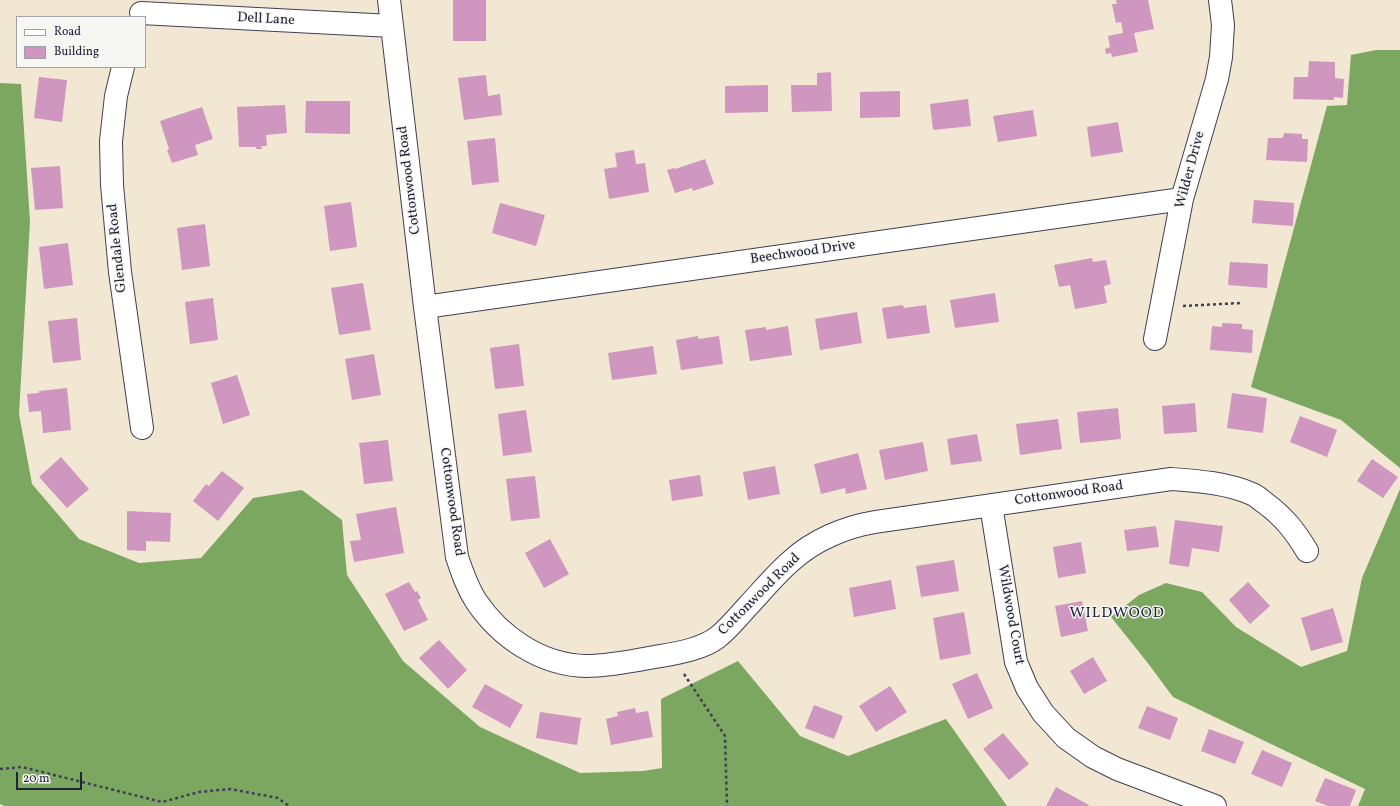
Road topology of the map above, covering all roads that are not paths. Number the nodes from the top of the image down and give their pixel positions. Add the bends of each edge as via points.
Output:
1 (389, 0) edge
2 (1220, 0) edge
3 (142, 10) edge
4 (392, 26) junction
5 (123, 68) edge
6 (1182, 199) junction
7 (425, 307) junction
8 (1155, 340) dead end
9 (142, 428) dead end
10 (991, 504) junction
11 (1308, 551) dead end
12 (1215, 806) edge

1 - 4 street, Cottonwood Road
2 - 6 street, Wilder Drive via 1223,25 1217,78
3 - 4 street, Dell Lane
4 - 7 street, Cottonwood Road
5 - 9 street, Glendale Road via 116,96 111,141 112,186 120,272
6 - 7 street, Beechwood Drive
6 - 8 street, Wilder Drive
7 - 10 street, Cottonwood Road via 457,557 464,576 475,600 491,622 511,639 539,655 559,662 585,666 611,665 690,649 718,637 791,560 822,539 864,524
10 - 11 street, Cottonwood Road via 1171,479 1199,481 1234,488 1253,495 1279,513
10 - 12 street, Wildwood Court via 1016,662 1027,688 1043,713 1066,738 1093,757 1117,769

